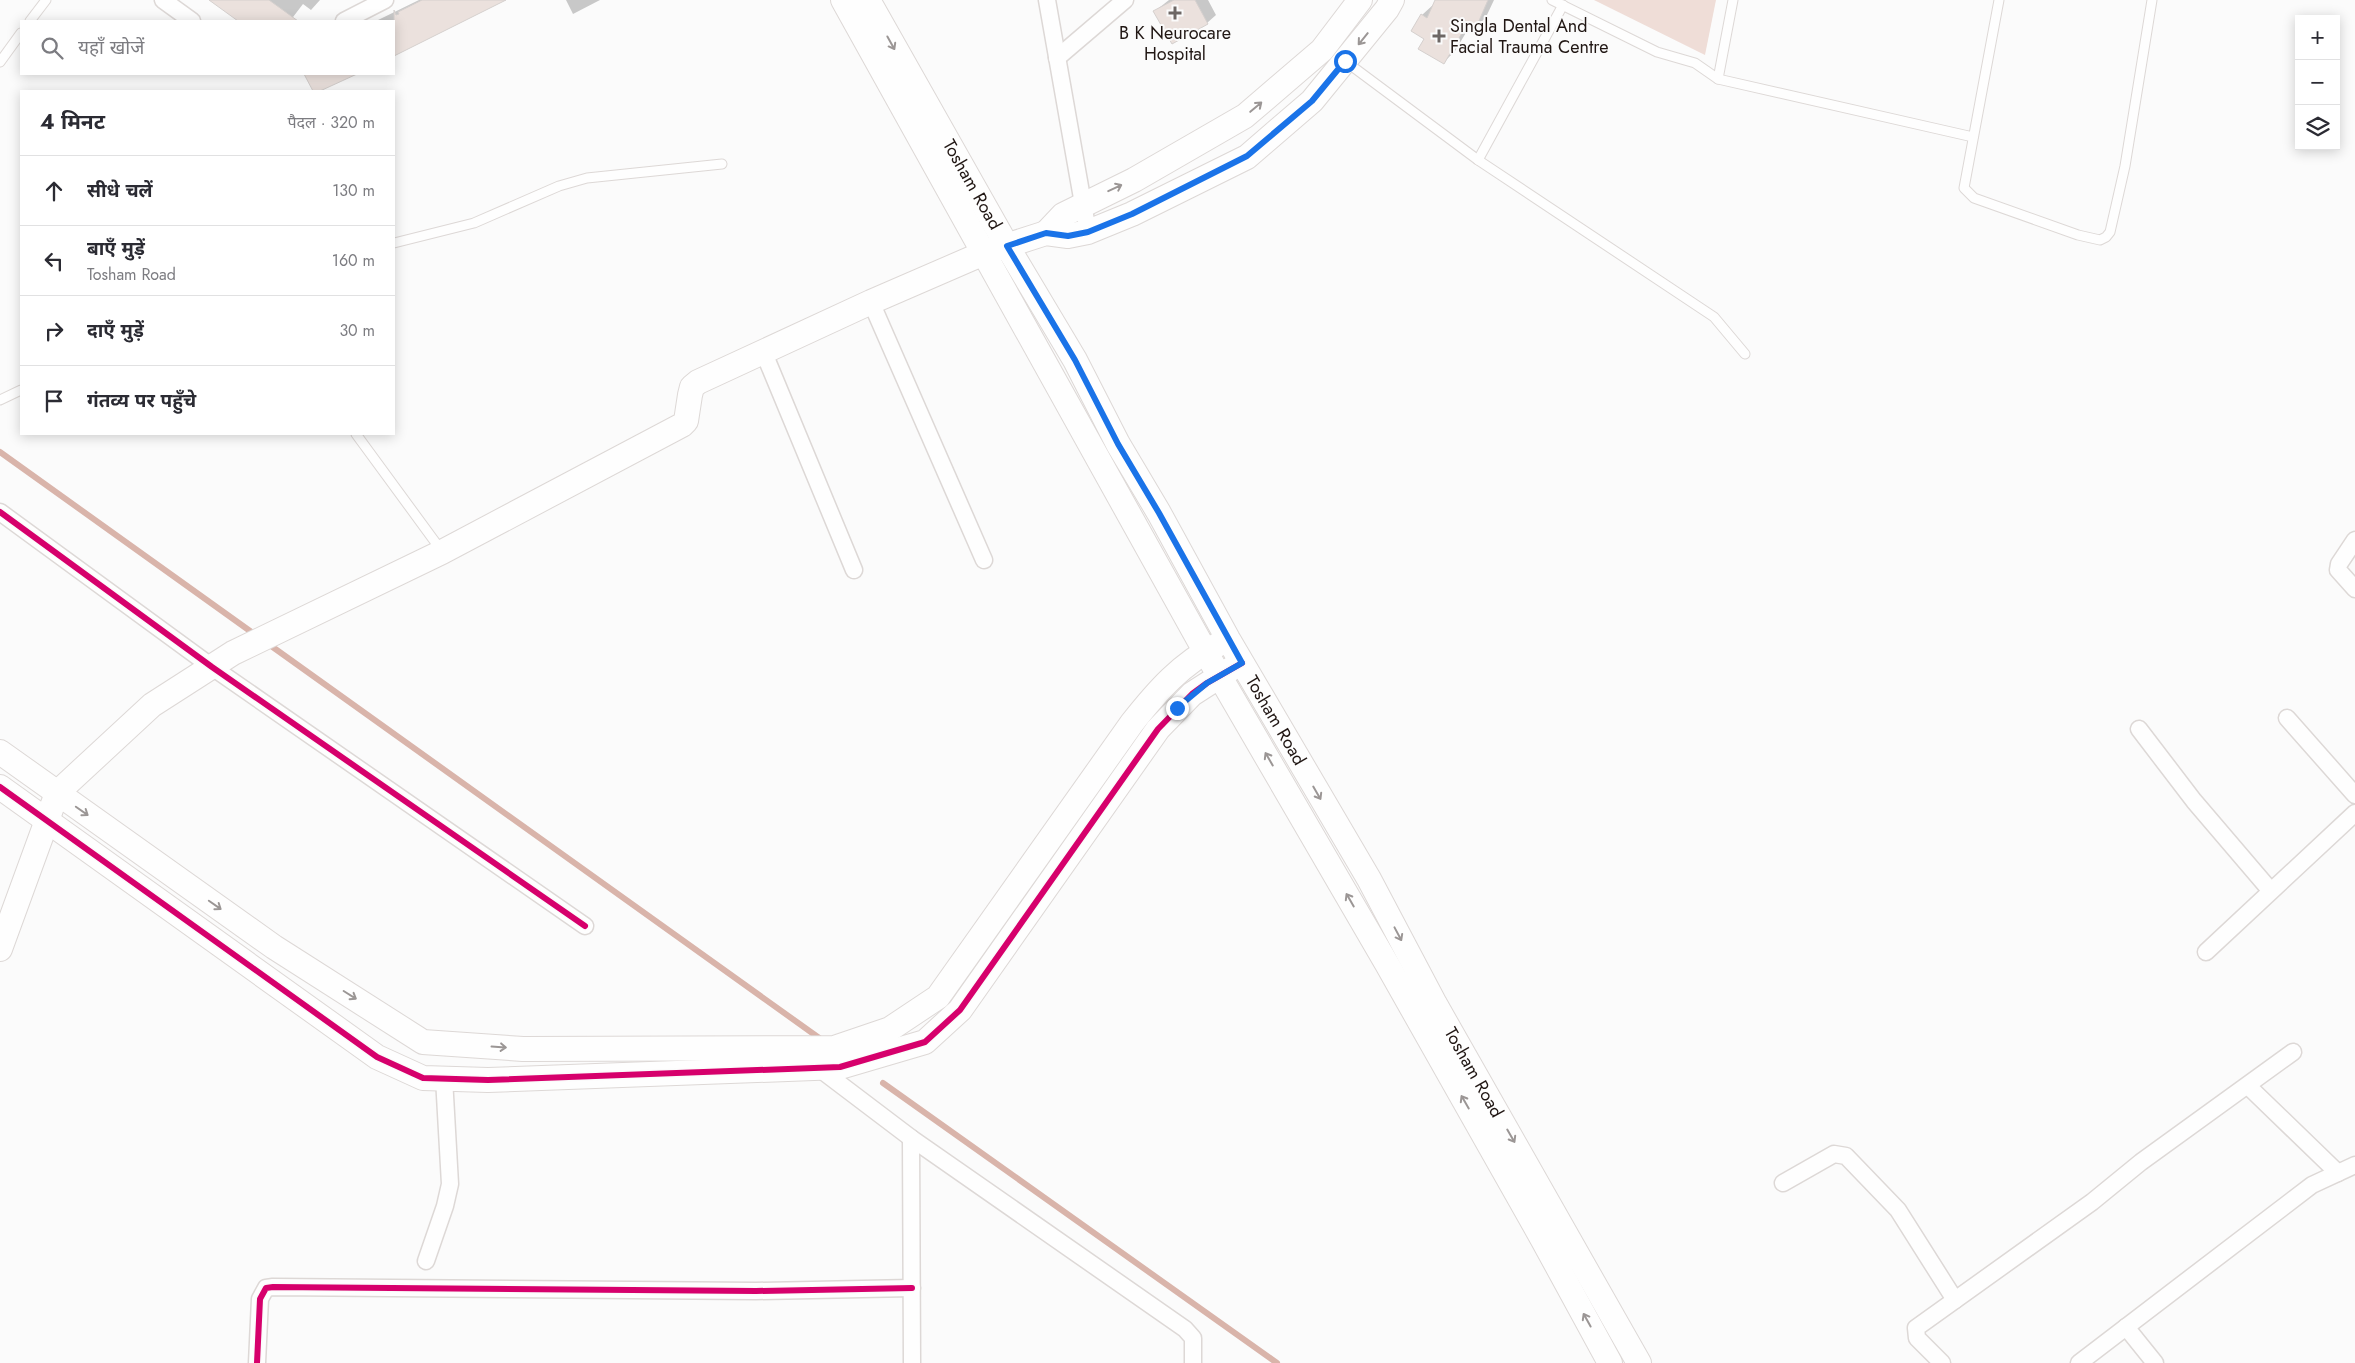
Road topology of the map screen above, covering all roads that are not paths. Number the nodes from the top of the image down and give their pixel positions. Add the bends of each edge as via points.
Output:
1 (46, 0) edge
2 (163, 0) edge
3 (385, 0) edge
4 (843, 0) edge
5 (868, 0) edge
6 (1047, 0) edge
7 (1125, 0) edge
8 (1360, 0) edge
9 (1392, 0) edge
10 (1552, 0) edge
11 (1733, 0) edge
12 (1999, 0) edge
13 (2152, 0) edge
14 (1563, 5) junction
15 (31, 20) edge
16 (191, 20) edge
17 (346, 20) edge
18 (20, 35) edge
19 (1057, 58) junction
20 (1345, 61) junction
21 (0, 62) edge
22 (1718, 79) junction
23 (1973, 136) junction
24 (1478, 160) junction
25 (1163, 163) junction
26 (722, 164) dead end
27 (1176, 192) junction
28 (1082, 204) junction
29 (1088, 232) junction
30 (1046, 233) junction
31 (395, 244) edge
32 (1007, 246) junction
33 (984, 253) junction
34 (871, 302) junction
35 (764, 353) junction
36 (1746, 354) dead end
37 (20, 390) edge
38 (0, 400) edge
39 (357, 435) edge
40 (0, 512) edge
41 (2355, 540) edge
42 (442, 552) junction
43 (984, 560) dead end
44 (854, 570) dead end
45 (2355, 589) edge
46 (1228, 639) junction
47 (1205, 651) junction
48 (1242, 663) junction
49 (212, 667) junction
50 (1220, 675) junction
51 (2287, 718) dead end
52 (2140, 729) dead end
53 (0, 752) edge
54 (0, 787) edge
55 (57, 793) junction
56 (2355, 795) edge
57 (2355, 812) edge
58 (47, 820) junction
59 (2270, 890) junction
60 (585, 926) dead end
61 (0, 949) edge
62 (2206, 952) dead end
63 (792, 1048) junction
64 (2293, 1052) dead end
65 (820, 1068) junction
66 (444, 1078) junction
67 (2248, 1086) junction
68 (911, 1138) junction
69 (2355, 1165) edge
70 (2338, 1173) junction
71 (1783, 1183) dead end
72 (426, 1260) dead end
73 (912, 1288) junction
74 (1955, 1300) junction
75 (2126, 1327) junction
76 (258, 1363) edge
77 (912, 1363) edge
78 (1193, 1363) edge
79 (1610, 1363) edge
80 (1639, 1363) edge
81 (1942, 1363) edge
82 (2079, 1363) edge
83 (2155, 1363) edge

1 - 15 lane
2 - 16 street
3 - 17 street
4 - 33 main road, Tosham Road
5 -> 32 main road, Tosham Road
6 - 19 street
7 - 19 street
25 -> 8 main road via 1245,116 1322,50
9 -> 20 main road
10 - 14 lane
11 - 22 lane
12 - 23 lane
13 - 23 lane via 2125,166 2110,232 2106,237 2100,240 2078,235 1974,198 1964,188
14 - 22 lane via 1657,52 1695,64
14 - 24 lane
18 - 21 lane
19 - 28 street
20 - 24 lane
20 - 27 main road via 1312,101 1247,156
22 - 23 lane
24 - 36 lane via 1714,317
25 - 27 main road
28 -> 25 main road
26 - 31 lane via 587,178 559,186 474,223
27 - 29 main road
28 - 29 street
28 - 30 main road via 1063,215
29 - 30 main road via 1068,236
30 - 32 main road
32 - 33 main road
32 - 46 main road, Tosham Road via 1075,360 1118,444
33 - 34 main road
33 - 47 main road, Tosham Road
34 - 35 main road
34 - 43 street
35 - 42 main road via 692,387 686,421 682,425
35 - 44 street
37 - 38 lane
39 - 42 lane
40 - 49 street
41 - 45 street via 2338,570
42 - 49 main road
46 - 47 main road
46 - 48 main road, Tosham Road
47 - 50 main road, Tosham Road
47 - 63 main road via 1187,663 1157,692 1132,723 938,997 890,1029 834,1048
48 - 50 main road
48 -> 80 main road, Tosham Road via 1369,879 1435,1004
49 - 55 main road via 152,705
49 - 60 street
50 - 65 main road via 1192,694 1158,729 960,1010 925,1042 840,1067
79 -> 50 main road, Tosham Road
51 - 56 street
52 - 59 street via 2194,801
53 - 55 main road
54 - 58 main road
55 - 58 main road
55 -> 63 main road via 274,947 423,1042 523,1049
57 - 59 street
58 - 61 main road
58 - 66 main road via 377,1057 423,1078
59 - 62 street
63 - 65 street
64 - 67 street
65 - 66 main road via 488,1080
65 - 68 street
66 - 72 street via 450,1184
67 - 70 street
67 - 74 street
68 - 73 street
68 - 78 street via 1185,1329 1193,1338
69 - 70 street
70 - 75 street via 2312,1185
71 - 74 street via 1834,1154 1846,1156 1898,1210
73 - 76 street via 756,1291 273,1286 266,1288 260,1299
73 - 77 street
74 - 81 street via 1915,1332 1916,1338
75 - 82 street
75 - 83 street

